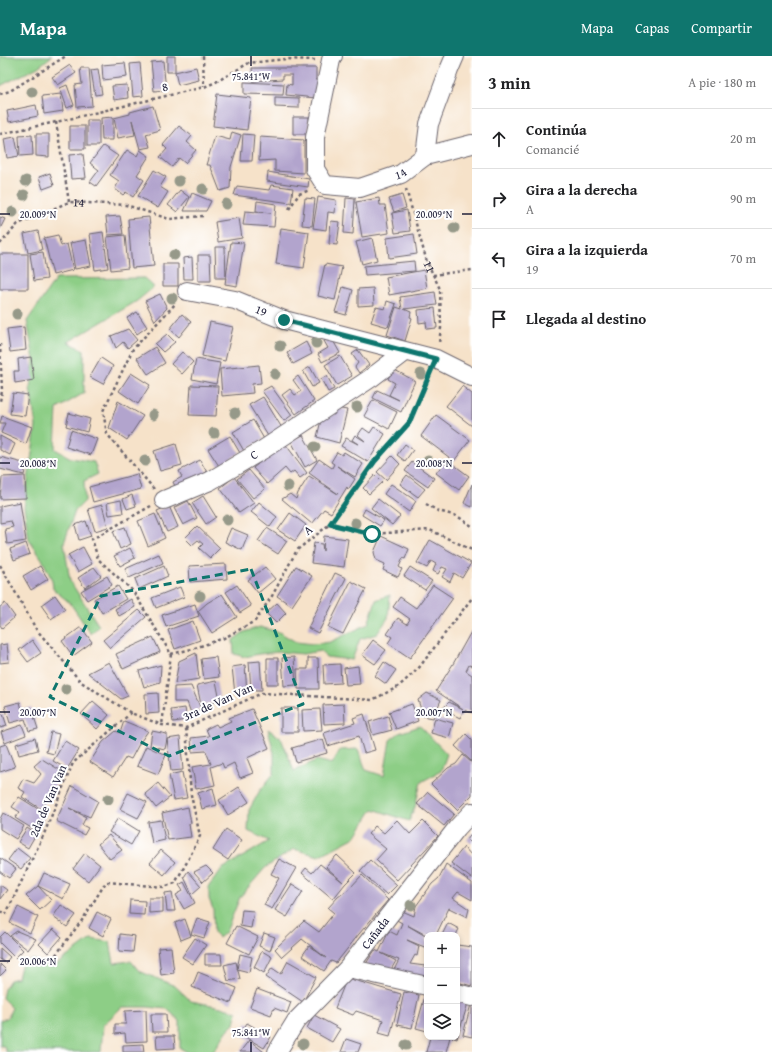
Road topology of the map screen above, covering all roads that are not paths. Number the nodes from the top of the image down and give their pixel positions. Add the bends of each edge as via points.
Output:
1 (455, 56) edge
2 (332, 58) edge
3 (472, 144) edge
4 (425, 156) junction
5 (187, 292) road end
6 (405, 352) junction
7 (472, 377) edge
8 (164, 500) road end
9 (472, 812) edge
10 (348, 968) junction
11 (424, 985) edge
12 (460, 994) edge
13 (472, 996) edge
14 (277, 1052) edge

1 - 4 street via 429,124
2 - 4 street, 14 via 315,137 315,169 325,185 360,188 401,174
3 - 4 street, 14
5 - 6 street, 19 via 235,300 284,320
6 - 7 street, 19 via 436,359
6 - 8 street, C via 371,378 264,449 210,481
9 - 10 street, Cañada
10 - 11 street
10 - 14 street, Cañada via 296,1021
12 - 13 street

